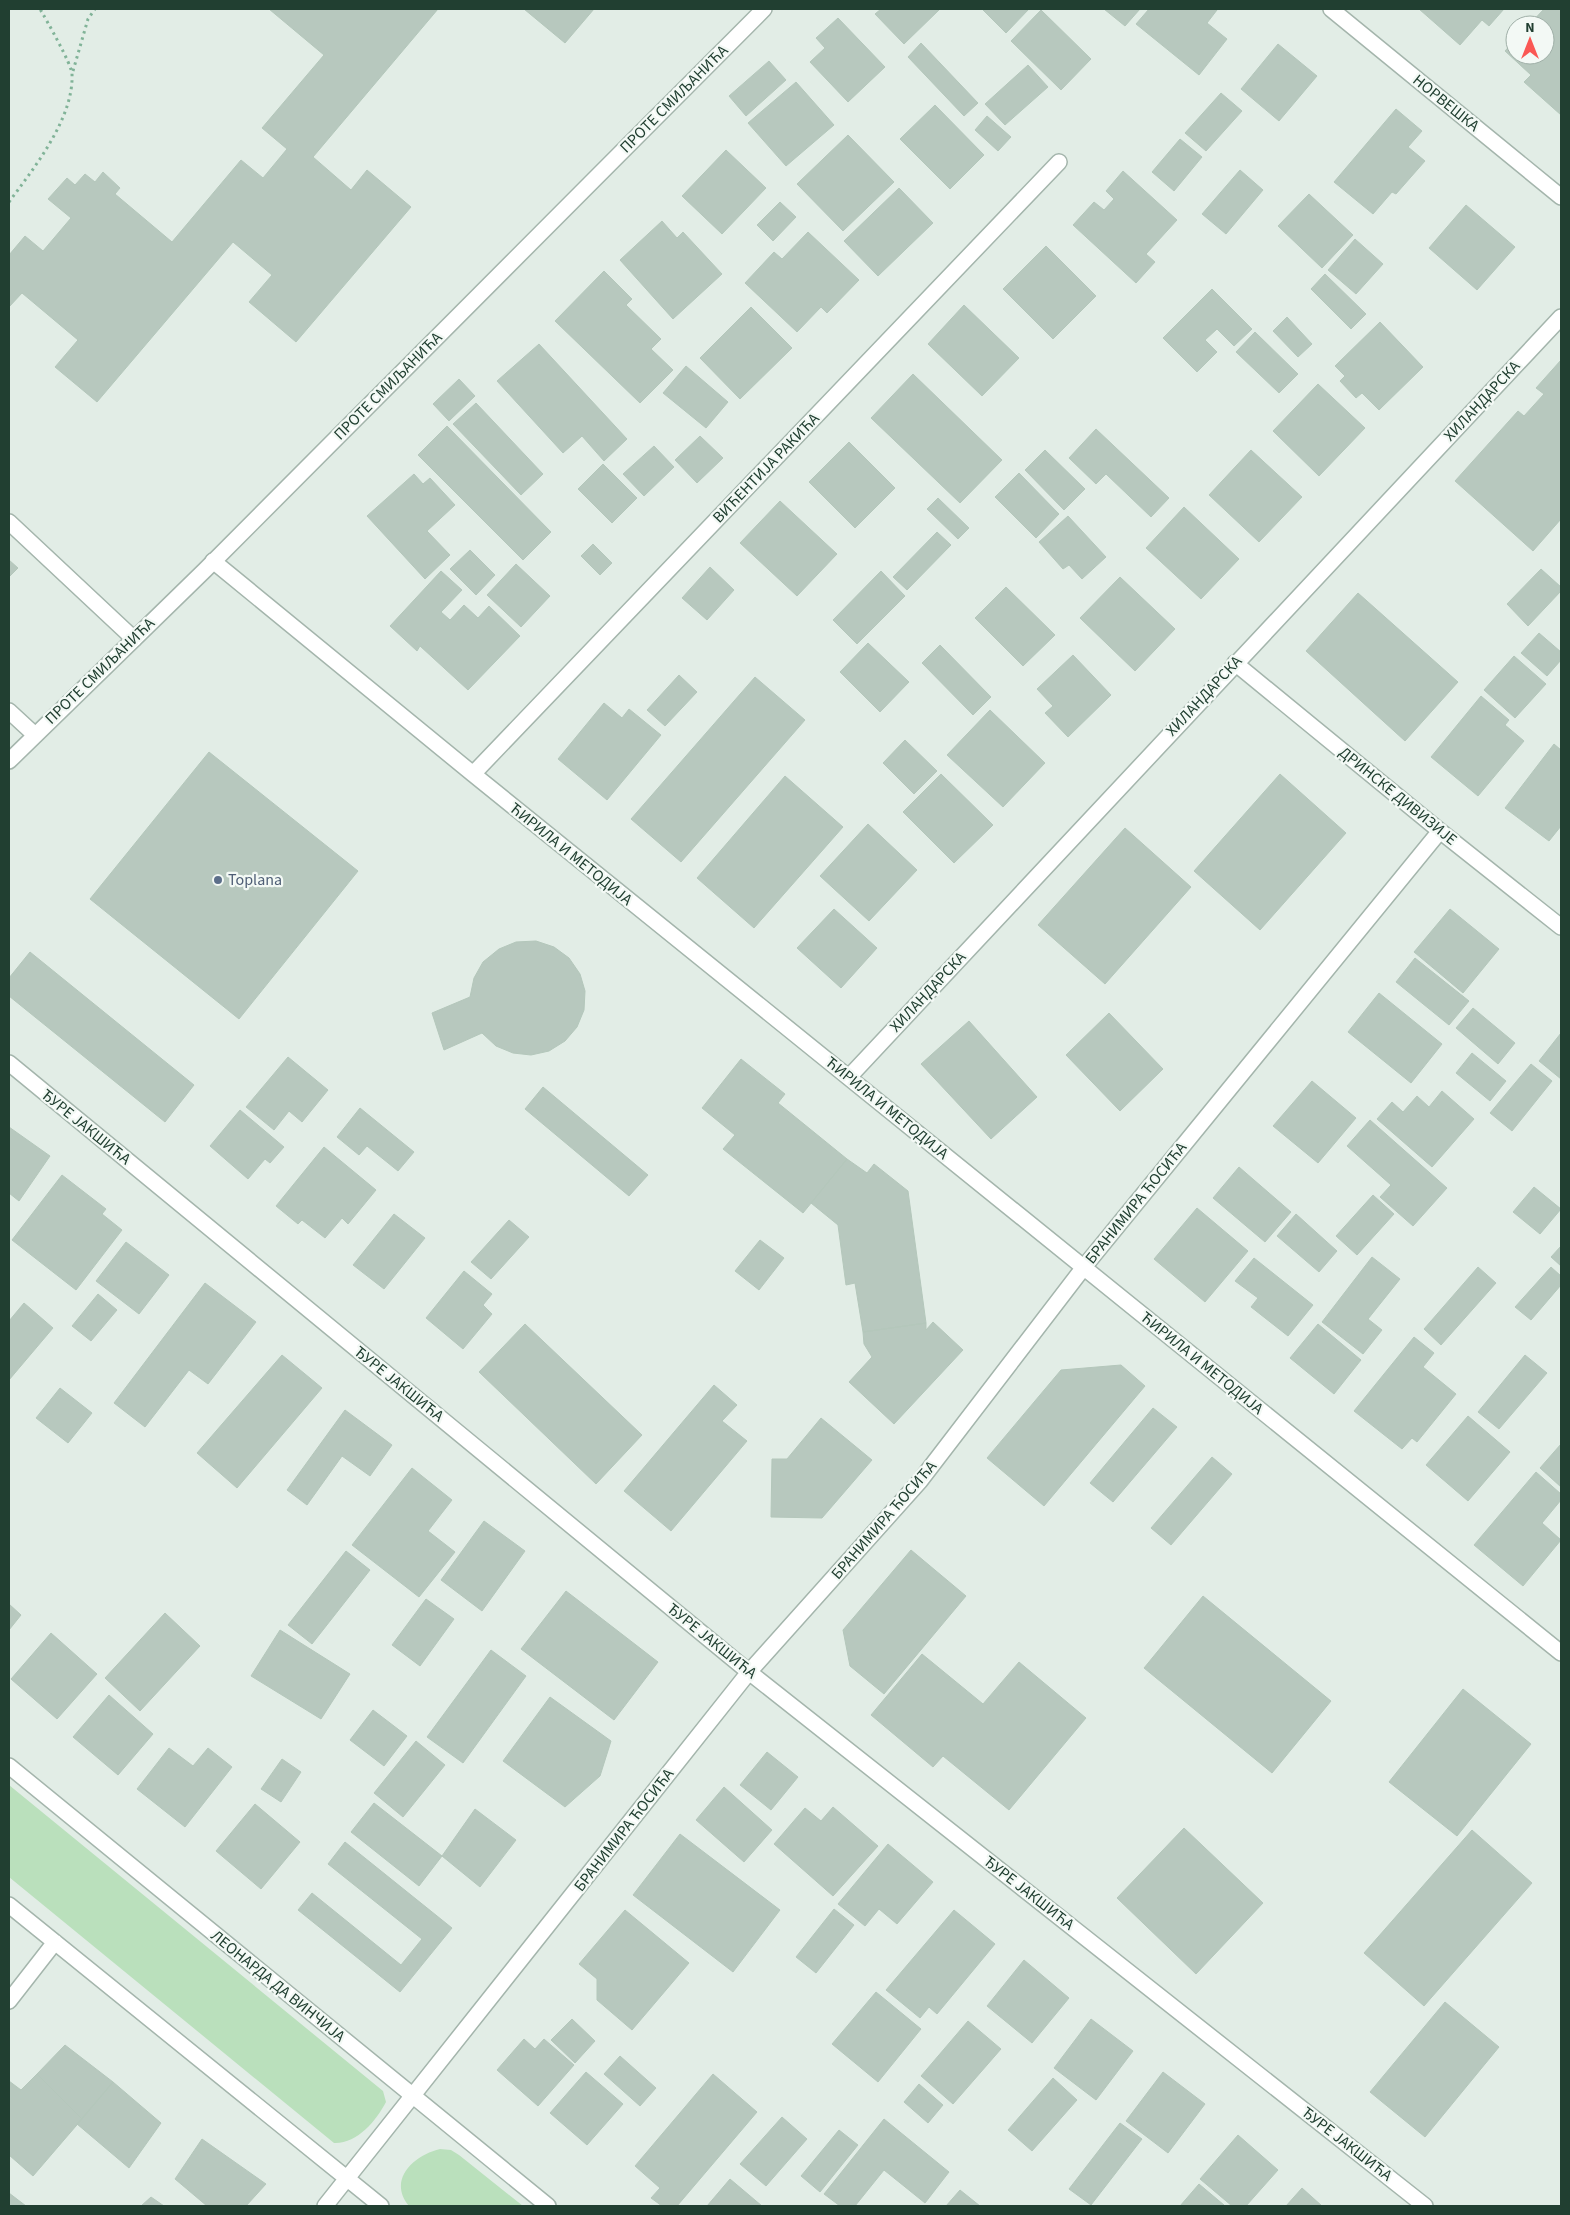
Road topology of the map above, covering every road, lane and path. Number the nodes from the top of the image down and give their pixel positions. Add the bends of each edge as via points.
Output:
1 (40, 9) edge
2 (95, 9) edge
3 (764, 9) edge
4 (1331, 9) edge
5 (72, 72) junction
6 (1059, 162) dead end
7 (1561, 197) edge
8 (9, 202) edge
9 (1561, 317) edge
10 (9, 522) edge
11 (213, 561) junction
12 (134, 639) junction
13 (1236, 663) junction
14 (9, 711) edge
15 (35, 735) junction
16 (9, 761) edge
17 (473, 774) junction
18 (1440, 831) junction
19 (1561, 927) edge
20 (9, 1063) edge
21 (849, 1077) junction
22 (1084, 1267) junction
23 (1561, 1653) edge
24 (749, 1672) junction
25 (9, 1766) edge
26 (9, 1905) edge
27 (55, 1942) junction
28 (9, 2001) edge
29 (413, 2096) junction
30 (347, 2179) junction
31 (325, 2206) edge
32 (381, 2206) edge
33 (548, 2206) edge
34 (1426, 2206) edge

1 - 5 path
2 - 5 path via 88,19
3 - 11 street, ПРОТЕ СМИЉАНИЋА
4 - 7 street, НОРВЕШКА
5 - 8 path via 67,106 48,149
6 - 17 street, ВИЋЕНТИЈА РАКИЋА
9 - 13 street, ХИЛАНДАРСКА
10 - 12 street
11 - 12 street, ПРОТЕ СМИЉАНИЋА
11 - 17 street, ЋИРИЛА И МЕТОДИЈА
12 - 15 street, ПРОТЕ СМИЉАНИЋА
13 - 18 street, ДРИНСКЕ ДИВИЗИЈЕ
13 - 21 street, ХИЛАНДАРСКА
14 - 15 street
15 - 16 street, ПРОТЕ СМИЉАНИЋА
17 - 21 street, ЋИРИЛА И МЕТОДИЈА
18 - 19 street, ДРИНСКЕ ДИВИЗИЈЕ
18 - 22 street, БРАНИМИРА ЋОСИЋА
20 - 24 street, ЂУРЕ ЈАКШИЋА
21 - 22 street, ЋИРИЛА И МЕТОДИЈА
22 - 23 street, ЋИРИЛА И МЕТОДИЈА
22 - 24 street, БРАНИМИРА ЋОСИЋА via 920,1481
24 - 29 street, БРАНИМИРА ЋОСИЋА
24 - 34 street, ЂУРЕ ЈАКШИЋА
25 - 29 street, ЛЕОНАРДА ДА ВИНЧИЈА
26 - 27 street
27 - 28 street
27 - 30 street
29 - 30 street, БРАНИМИРА ЋОСИЋА
29 - 33 street, ЛЕОНАРДА ДА ВИНЧИЈА
30 - 31 street, БРАНИМИРА ЋОСИЋА
30 - 32 street

